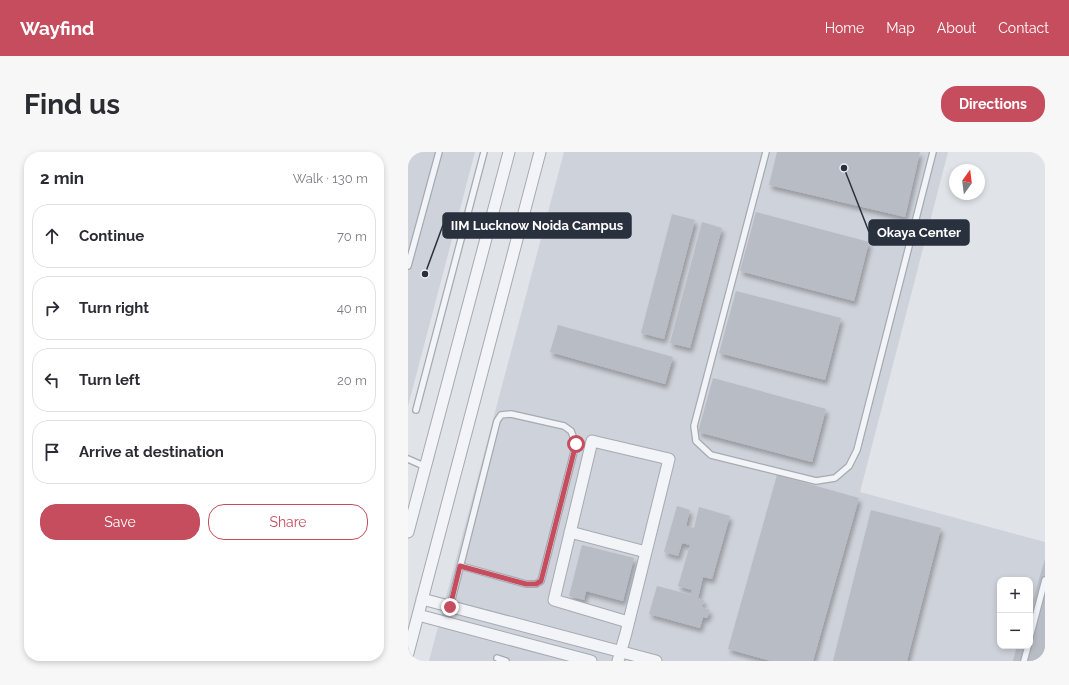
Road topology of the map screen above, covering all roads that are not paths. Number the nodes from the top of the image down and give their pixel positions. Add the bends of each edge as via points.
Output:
1 (439, 152) edge
2 (484, 152) edge
3 (509, 152) edge
4 (540, 152) edge
5 (766, 152) edge
6 (933, 152) edge
7 (408, 266) edge
8 (416, 410) dead end
9 (408, 459) edge
10 (426, 467) junction
11 (408, 532) edge
12 (570, 532) junction
13 (646, 552) junction
14 (460, 566) junction
15 (1045, 580) edge
16 (422, 599) junction
17 (450, 607) junction
18 (418, 615) junction
19 (628, 622) junction
20 (1033, 626) edge
21 (1027, 649) edge
22 (408, 653) edge
23 (619, 656) edge
24 (496, 658) dead end
25 (506, 661) edge
26 (591, 661) edge
27 (656, 661) edge
28 (1024, 661) edge

1 - 7 lane
2 - 8 lane
3 - 10 street
4 - 16 street
5 - 6 lane via 694,426 696,441 711,455 816,481 835,478 849,466 857,450
9 - 10 lane
10 - 11 street
12 - 13 street
12 - 13 street via 592,441 669,459
12 - 19 street via 554,600
13 - 19 street
14 - 14 lane via 497,421 501,415 564,426 571,431 576,444 541,581 526,584
14 - 17 lane
15 - 20 lane
16 - 17 street
16 - 18 street
17 - 23 street
18 - 22 street
18 - 26 street
19 - 23 street
21 - 28 lane
23 - 27 street
24 - 25 lane

